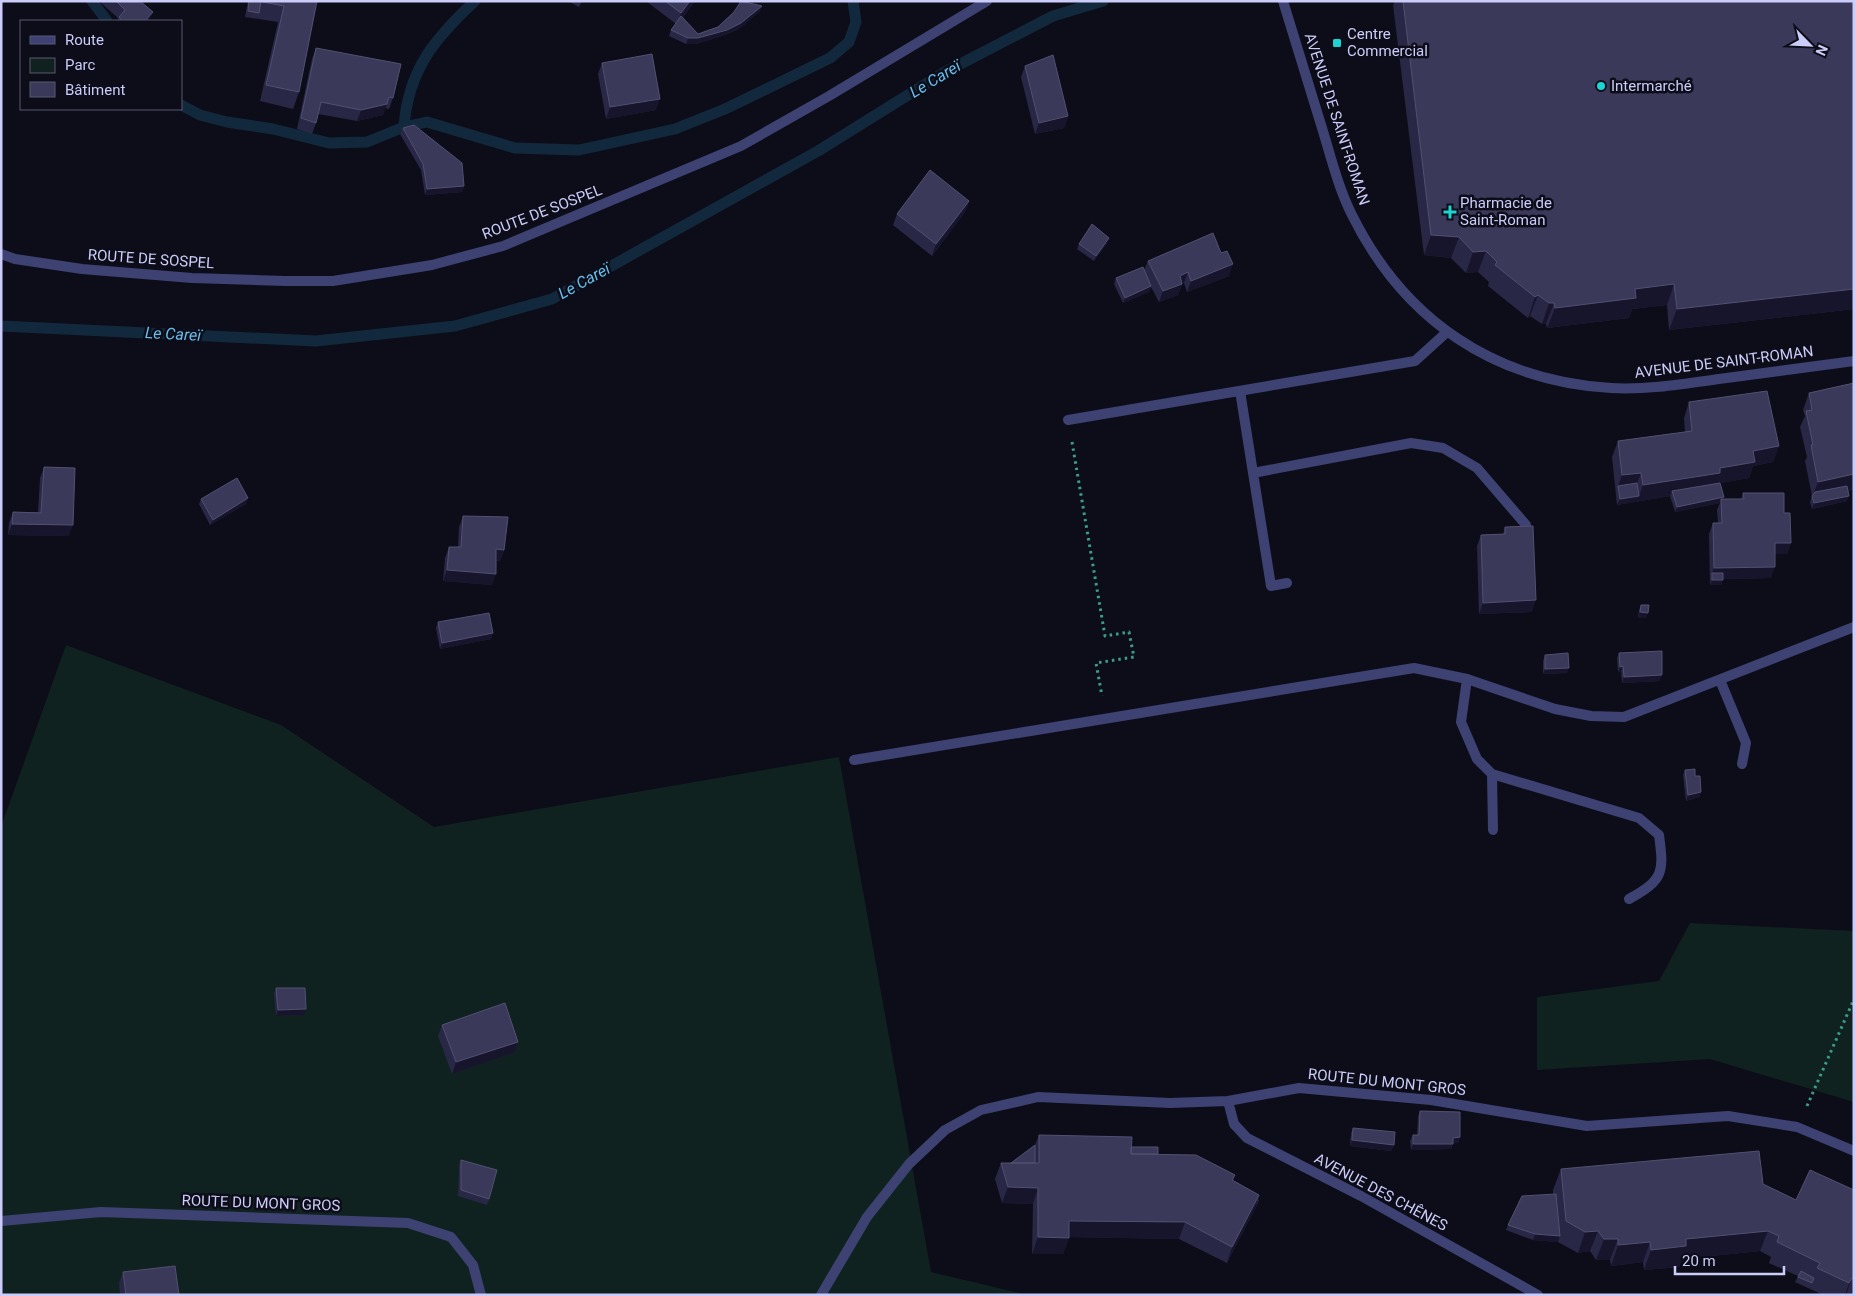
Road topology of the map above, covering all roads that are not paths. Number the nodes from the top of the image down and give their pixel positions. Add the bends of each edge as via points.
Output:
1 (987, 1) edge
2 (1283, 1) edge
3 (1, 254) edge
4 (1447, 332) junction
5 (1854, 361) edge
6 (1240, 391) junction
7 (1068, 420) road end
8 (1253, 473) junction
9 (1526, 524) edge
10 (1287, 583) dead end
11 (1854, 627) edge
12 (1467, 679) junction
13 (1720, 680) junction
14 (854, 760) dead end
15 (1742, 764) dead end
16 (1492, 774) junction
17 (1493, 830) dead end
18 (1630, 899) dead end
19 (1228, 1100) junction
20 (1854, 1151) edge
21 (1, 1221) edge
22 (481, 1295) edge
23 (821, 1295) edge
24 (1538, 1295) edge

1 - 3 street, ROUTE DE SOSPEL via 741,146 502,246 432,265 333,281 284,281 82,269
2 - 4 street, AVENUE DE SAINT-ROMAN via 1351,214 1387,273 1419,309
4 - 5 street, AVENUE DE SAINT-ROMAN via 1503,365 1567,383 1612,388 1672,386
4 - 6 street via 1415,361
6 - 7 street
6 - 8 street
8 - 9 street via 1411,443 1443,448 1477,468
8 - 10 street via 1271,586
11 - 13 street
12 - 13 street via 1555,709 1591,716 1624,717
12 - 14 street via 1414,668
12 - 16 street via 1461,722 1477,759
13 - 15 street via 1746,743
16 - 17 street
16 - 18 street via 1639,818 1659,835 1663,864 1651,887
19 - 20 street, ROUTE DU MONT GROS via 1299,1088 1431,1100 1587,1126 1728,1116 1797,1127
19 - 23 street, ROUTE DU MONT GROS via 1170,1103 1038,1097 981,1110 945,1130 909,1164 867,1217
19 - 24 street, AVENUE DES CHÊNES via 1234,1124 1247,1138 1361,1196
21 - 22 street, ROUTE DU MONT GROS via 100,1212 408,1223 451,1237 473,1265

